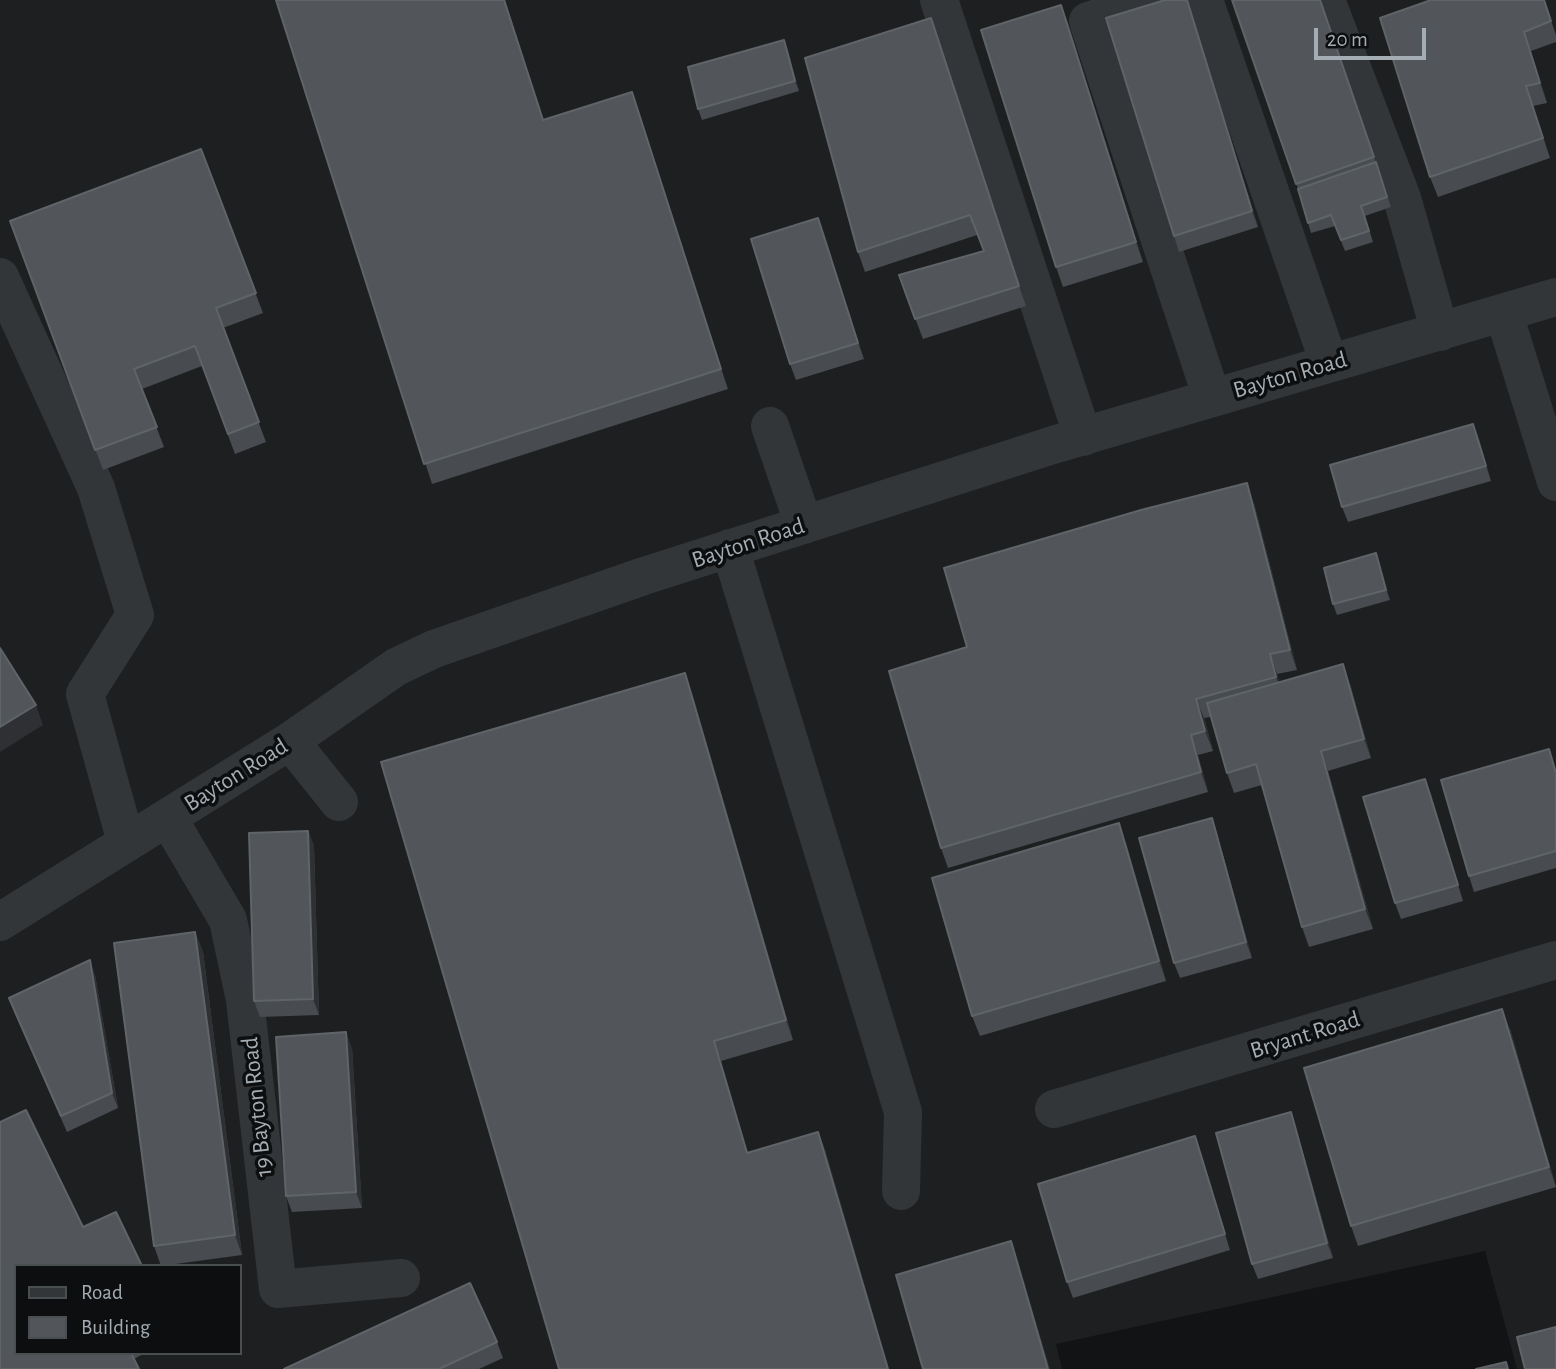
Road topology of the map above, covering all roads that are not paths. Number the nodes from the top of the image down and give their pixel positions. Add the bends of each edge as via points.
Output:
1 (939, 0) edge
2 (1153, 0) edge
3 (1204, 0) edge
4 (1326, 0) edge
5 (1085, 10) edge
6 (0, 277) edge
7 (1556, 297) edge
8 (1504, 314) junction
9 (1440, 332) junction
10 (1329, 363) junction
11 (1212, 398) junction
12 (770, 426) dead end
13 (1083, 437) junction
14 (1556, 482) edge
15 (804, 525) junction
16 (730, 548) junction
17 (290, 741) junction
18 (339, 802) dead end
19 (168, 818) junction
20 (126, 842) junction
21 (0, 922) edge
22 (1556, 960) edge
23 (1054, 1109) dead end
24 (901, 1191) dead end
25 (401, 1278) dead end

1 - 13 street
2 - 5 street
3 - 10 street
4 - 9 street via 1402,198
5 - 11 street
6 - 20 street via 96,488 135,615 85,694
7 - 8 street, Bayton Road
8 - 9 street, Bayton Road
8 - 14 street
9 - 10 street, Bayton Road
10 - 11 street, Bayton Road
11 - 13 street, Bayton Road
12 - 15 street
13 - 15 street, Bayton Road
15 - 16 street, Bayton Road
16 - 17 street, Bayton Road via 430,635 396,667
16 - 24 street via 903,1112
17 - 18 street
17 - 19 street, Bayton Road
19 - 20 street, Bayton Road
19 - 25 street, 19 Bayton Road via 228,920 245,1000 278,1289
20 - 21 street, Bayton Road
22 - 23 street, Bryant Road

